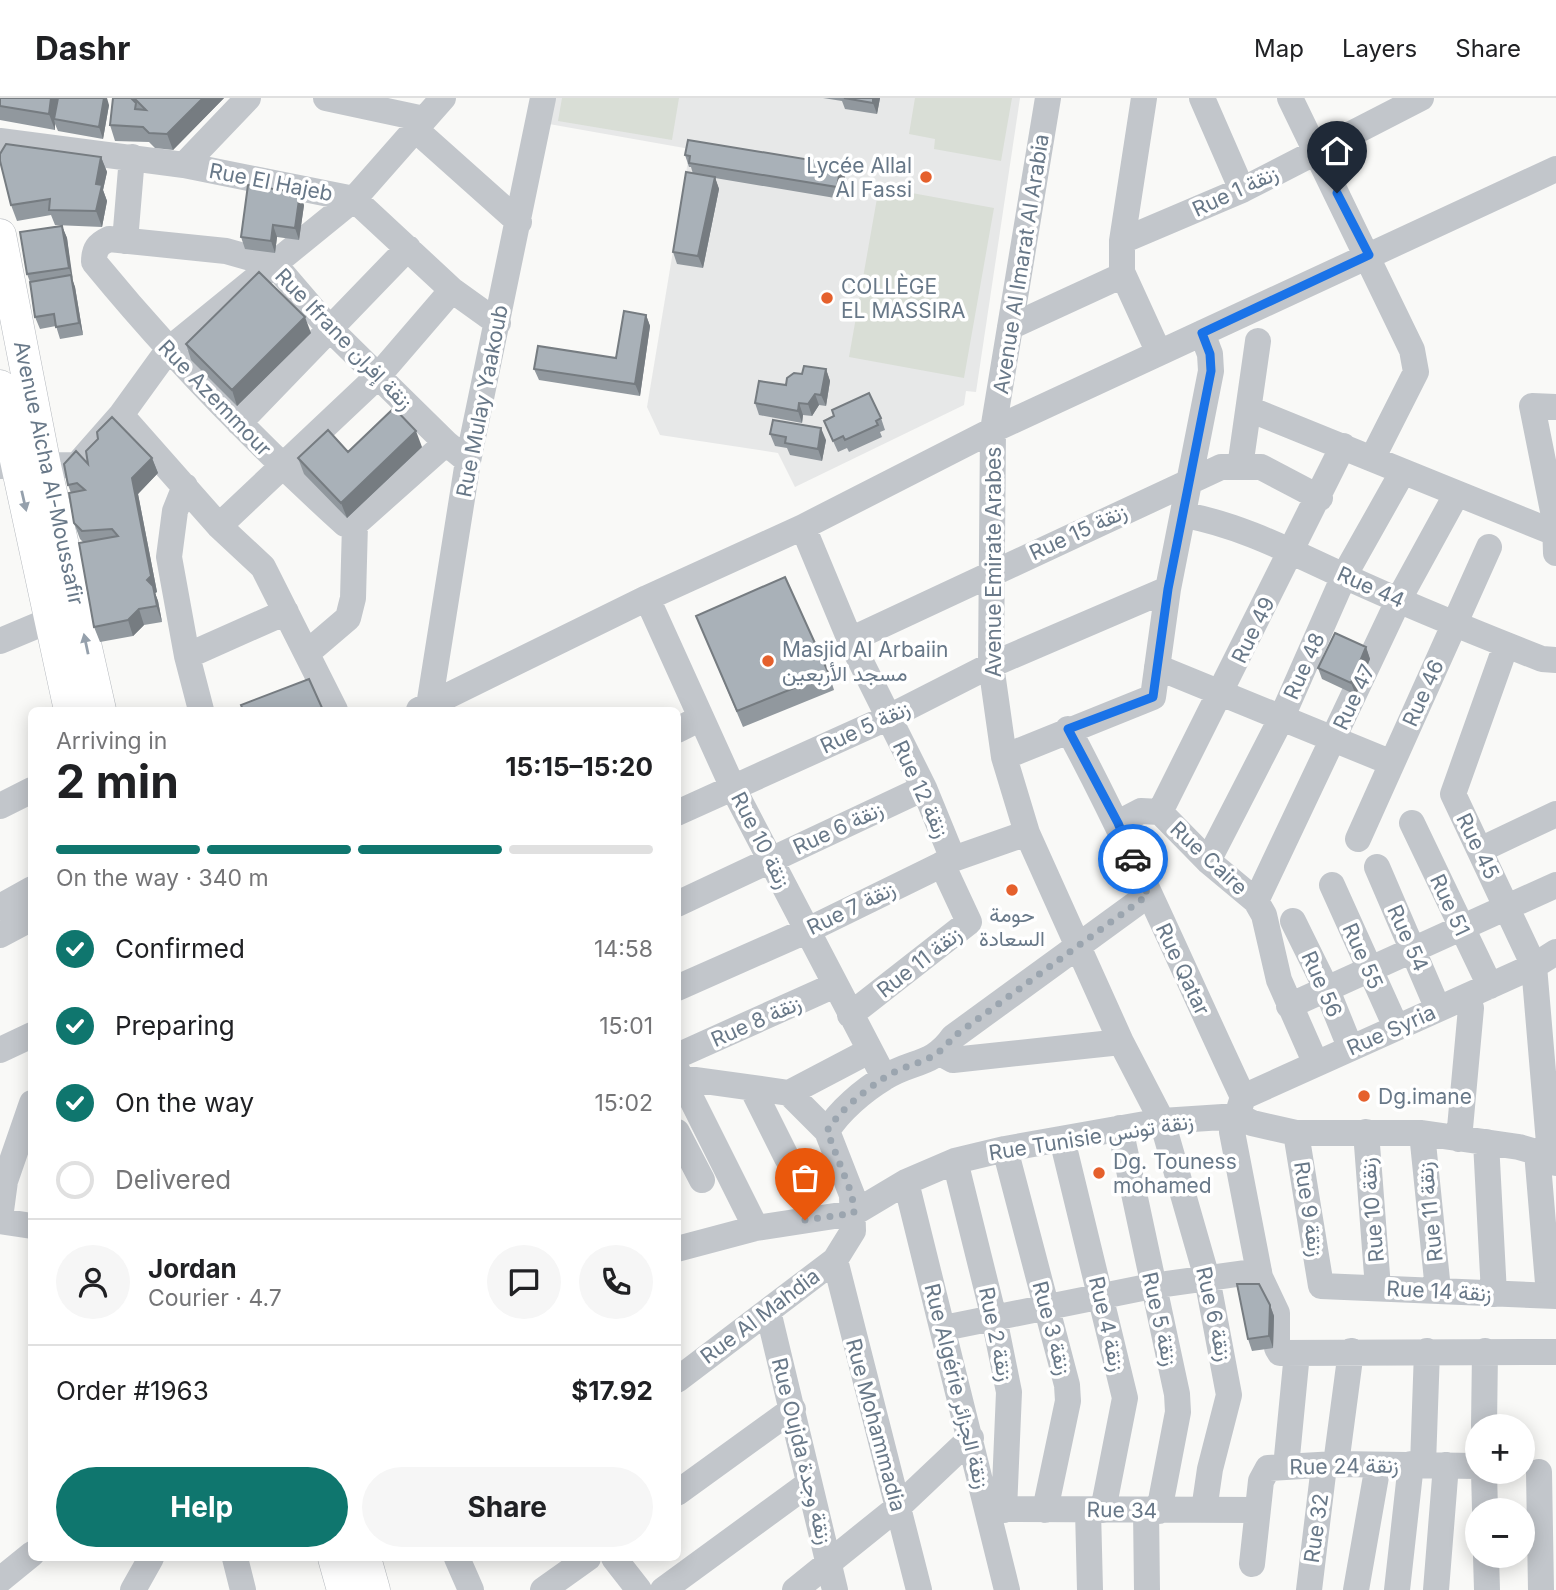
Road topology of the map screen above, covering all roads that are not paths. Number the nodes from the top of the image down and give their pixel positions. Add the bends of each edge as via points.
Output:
1 (248, 98) edge
2 (326, 98) edge
3 (443, 98) edge
4 (543, 98) edge
5 (1048, 98) edge
6 (1144, 98) edge
7 (1202, 98) edge
8 (1290, 98) edge
9 (1421, 98) edge
10 (420, 125) junction
11 (0, 141) edge
12 (1316, 152) junction
13 (132, 157) junction
14 (184, 165) junction
15 (1556, 169) edge
16 (1242, 190) junction
17 (354, 199) junction
18 (519, 222) junction
19 (0, 236) edge
20 (125, 241) junction
21 (1122, 241) junction
22 (408, 248) junction
23 (1369, 255) junction
24 (94, 262) joint
25 (275, 265) junction
26 (1123, 275) junction
27 (452, 290) junction
28 (6, 301) edge
29 (498, 323) junction
30 (1010, 327) junction
31 (329, 328) junction
32 (1202, 333) junction
33 (1258, 341) dead end
34 (168, 350) junction
35 (1160, 353) junction
36 (378, 376) junction
37 (0, 386) edge
38 (1544, 407) edge
39 (1249, 409) junction
40 (121, 415) junction
41 (239, 423) junction
42 (993, 430) junction
43 (446, 443) junction
44 (1343, 446) junction
45 (1372, 459) junction
46 (468, 461) junction
47 (281, 465) junction
48 (20, 466) edge
49 (1240, 467) junction
50 (1402, 473) junction
51 (1192, 478) junction
52 (185, 486) junction
53 (1456, 495) junction
54 (1320, 498) junction
55 (1185, 515) junction
56 (350, 524) junction
57 (219, 526) junction
58 (803, 527) junction
59 (1555, 533) edge
60 (1489, 547) dead end
61 (1292, 549) junction
62 (1556, 553) edge
63 (991, 572) junction
64 (1344, 576) junction
65 (1168, 589) junction
66 (647, 598) junction
67 (1399, 599) junction
68 (286, 612) junction
69 (64, 614) junction
70 (1453, 624) junction
71 (850, 640) junction
72 (0, 641) edge
73 (1506, 645) junction
74 (307, 653) junction
75 (187, 656) junction
76 (1556, 660) edge
77 (991, 665) junction
78 (1157, 667) junction
79 (1221, 694) junction
80 (70, 707) edge
81 (99, 707) edge
82 (200, 707) edge
83 (334, 707) edge
84 (426, 707) edge
85 (430, 707) edge
86 (701, 718) junction
87 (887, 718) junction
88 (1281, 719) junction
89 (681, 728) edge
90 (1068, 729) junction
91 (1333, 741) junction
92 (1004, 757) junction
93 (1392, 763) junction
94 (733, 788) junction
95 (924, 788) junction
96 (28, 791) edge
97 (1, 795) edge
98 (681, 811) edge
99 (1160, 812) junction
100 (1556, 814) edge
101 (1118, 823) junction
102 (1412, 823) dead end
103 (1027, 833) junction
104 (1358, 839) dead end
105 (1480, 850) junction
106 (773, 859) junction
107 (1208, 861) junction
108 (947, 862) junction
109 (1377, 867) dead end
110 (1556, 885) edge
111 (1332, 886) dead end
112 (28, 891) edge
113 (1148, 895) junction
114 (1256, 901) junction
115 (681, 902) edge
116 (0, 907) edge
117 (1507, 907) junction
118 (28, 920) edge
119 (1293, 921) dead end
120 (1461, 928) junction
121 (806, 931) junction
122 (0, 935) edge
123 (1079, 945) junction
124 (1414, 950) junction
125 (1545, 959) edge
126 (1369, 970) junction
127 (835, 985) junction
128 (681, 986) edge
129 (1327, 990) junction
130 (1478, 991) junction
131 (1289, 1006) junction
132 (1437, 1009) junction
133 (850, 1015) junction
134 (1548, 1025) edge
135 (1396, 1027) junction
136 (28, 1037) edge
137 (1121, 1042) junction
138 (1350, 1047) junction
139 (0, 1050) edge
140 (869, 1051) junction
141 (942, 1054) junction
142 (1315, 1064) junction
143 (681, 1067) edge
144 (681, 1069) edge
145 (681, 1072) edge
146 (884, 1077) junction
147 (1550, 1082) edge
148 (752, 1088) junction
149 (789, 1093) junction
150 (1240, 1106) junction
151 (28, 1109) edge
152 (1161, 1121) junction
153 (1120, 1128) junction
154 (827, 1131) junction
155 (1366, 1132) junction
156 (1296, 1133) junction
157 (1422, 1133) junction
158 (1062, 1139) junction
159 (1459, 1139) junction
160 (9, 1140) edge
161 (681, 1140) edge
162 (1486, 1142) junction
163 (1005, 1149) junction
164 (1550, 1157) edge
165 (787, 1158) dead end
166 (956, 1161) junction
167 (702, 1180) dead end
168 (906, 1182) junction
169 (3, 1185) edge
170 (854, 1213) junction
171 (0, 1220) edge
172 (28, 1225) edge
173 (756, 1228) junction
174 (681, 1244) edge
175 (835, 1260) junction
176 (1259, 1271) junction
177 (1207, 1278) junction
178 (1152, 1286) junction
179 (1321, 1286) joint
180 (1378, 1288) junction
181 (1438, 1290) junction
182 (1493, 1294) junction
183 (1552, 1296) edge
184 (1101, 1297) junction
185 (1045, 1307) junction
186 (768, 1311) junction
187 (994, 1318) junction
188 (944, 1328) junction
189 (1351, 1351) junction
190 (1427, 1351) junction
191 (1485, 1351) junction
192 (1556, 1352) edge
193 (1297, 1353) junction
194 (681, 1372) edge
195 (793, 1409) junction
196 (1484, 1414) edge
197 (971, 1438) junction
198 (1330, 1465) junction
199 (1378, 1465) junction
200 (1427, 1465) junction
201 (1465, 1466) edge
202 (1286, 1467) junction
203 (1539, 1472) edge
204 (808, 1484) junction
205 (681, 1490) edge
206 (898, 1507) junction
207 (996, 1509) junction
208 (1045, 1510) junction
209 (1095, 1510) junction
210 (1204, 1510) junction
211 (1257, 1510) junction
212 (1152, 1511) junction
213 (28, 1557) edge
214 (236, 1561) edge
215 (335, 1561) edge
216 (366, 1561) edge
217 (458, 1561) edge
218 (584, 1561) edge
219 (616, 1561) edge
220 (830, 1563) junction
221 (1252, 1564) dead end
222 (1486, 1568) edge
223 (0, 1580) edge
224 (243, 1590) edge
225 (343, 1590) edge
226 (374, 1590) edge
227 (471, 1590) edge
228 (542, 1590) edge
229 (639, 1590) edge
230 (663, 1590) edge
231 (795, 1590) edge
232 (835, 1590) edge
233 (919, 1590) edge
234 (1007, 1590) edge
235 (1090, 1590) edge
236 (1147, 1590) edge
237 (1308, 1590) edge
238 (1356, 1590) edge
239 (1397, 1590) edge
240 (1436, 1590) edge
241 (1486, 1590) edge
242 (1541, 1590) edge

1 - 14 street
2 - 10 street
3 - 10 street
4 - 18 street, Rue Mulay Yaakoub
5 - 30 street, Avenue Al Imarat Al Arabia
6 - 21 street
7 - 16 street
8 - 12 street
9 - 12 street, Rue 1 زنقة
10 - 17 street
10 - 18 street
11 - 13 street, Rue El Hajeb
12 - 16 street, Rue 1 زنقة
12 - 23 street
13 - 14 street, Rue El Hajeb
13 - 20 street
14 - 17 street, Rue El Hajeb
15 - 23 street
16 - 21 street, Rue 1 زنقة
17 - 22 street, Rue El Hajeb
17 - 25 street
18 - 29 street, Rue Mulay Yaakoub
19 - 28 main road, Avenue Aicha Al-Moussafir
20 - 24 street, Rue Ifrane زنقة إفران via 109,239 99,244
20 - 25 street, Rue Ifrane زنقة إفران via 226,251
21 - 26 street
22 - 27 street, Rue El Hajeb
22 - 31 street
23 - 32 street
23 - 45 street via 1412,350 1416,372
24 - 34 street, Rue Azemmour
25 - 31 street, Rue Ifrane زنقة إفران
25 - 34 street
26 - 30 street
26 - 35 street
27 - 29 street, Rue El Hajeb
27 - 36 street
28 - 48 main road, Avenue Aicha Al-Moussafir
29 - 46 street, Rue Mulay Yaakoub
30 - 42 street, Avenue Al Imarat Al Arabia
31 - 36 street, Rue Ifrane زنقة إفران
31 - 41 street
32 - 35 street
32 - 51 street via 1211,371
33 - 39 street
34 - 40 street
34 - 41 street, Rue Azemmour
35 - 42 street
36 - 43 street, Rue Ifrane زنقة إفران
36 - 47 street
37 - 48 main road, Avenue Aicha Al-Moussafir
38 - 59 street
39 - 44 street
39 - 49 street
40 - 48 street via 77,465
40 - 52 street
41 - 47 street, Rue Azemmour
42 - 58 street
42 - 63 street, Avenue Emirate Arabes
43 - 46 street, Rue Ifrane زنقة إفران
43 - 56 street
44 - 45 street
44 - 54 street, Rue 49
45 - 50 street
46 - 84 street, Rue Mulay Yaakoub
47 - 56 street, Rue Azemmour
47 - 57 street
48 - 69 main road, Avenue Aicha Al-Moussafir
49 - 51 street, Rue 15 زنقة via 1221,467
49 - 54 street via 1261,467
50 - 53 street
50 - 64 street, Rue 48
51 - 55 street
51 - 63 street, Rue 15 زنقة
52 - 57 street
52 - 75 street via 175,511 169,557
53 - 59 street
53 - 67 street, Rue 47
54 - 61 street, Rue 49
55 - 61 street, Rue 44 via 1222,522
55 - 65 street
56 - 74 street via 354,598 348,618
57 - 68 street via 262,567
58 - 66 street
58 - 71 street, Rue 12 زنقة
59 - 62 street
60 - 70 street, Rue 46
61 - 64 street, Rue 44
61 - 79 street, Rue 49
63 - 71 street, Rue 15 زنقة
63 - 77 street, Avenue Emirate Arabes
64 - 67 street, Rue 44
64 - 88 street, Rue 48
65 - 77 street, Rue 5 زنقة
65 - 78 street
66 - 85 street
66 - 86 street, Rue 10 زنقة
67 - 70 street, Rue 44
67 - 91 street, Rue 47
68 - 74 street
68 - 75 street
69 - 72 street
69 - 80 main road, Avenue Aicha Al-Moussafir
81 -> 69 main road, Avenue Aicha Al-Moussafir
70 - 73 street, Rue 44
70 - 93 street, Rue 46
71 - 87 street, Rue 12 زنقة
73 - 76 street, Rue 44
73 - 105 street, Rue 45 via 1453,794
74 - 83 street
75 - 82 street
77 - 87 street, Rue 5 زنقة
77 - 92 street, Avenue Emirate Arabes
78 - 79 street
78 - 90 street via 1153,697
79 - 88 street
79 - 99 street, Rue 49
86 - 89 street
86 - 94 street, Rue 10 زنقة
87 - 94 street, Rue 5 زنقة
87 - 95 street, Rue 12 زنقة
88 - 91 street
88 - 107 street, Rue 48
90 - 92 street
90 - 101 street, Rue Qatar
91 - 93 street
91 - 114 street, Rue 47
92 - 103 street, Avenue Emirate Arabes
93 - 104 street, Rue 46
94 - 98 street, Rue 5 زنقة
94 - 106 street, Rue 10 زنقة
95 - 106 street, Rue 6 زنقة
95 - 108 street, Rue 12 زنقة
96 - 97 street
99 - 101 street, Rue Caire via 1142,811
99 - 107 street, Rue Caire
100 - 105 street
101 - 113 street, Rue Qatar
102 - 120 street, Rue 51
103 - 108 street, Rue 7 زنقة
103 - 123 street, Avenue Emirate Arabes
105 - 117 street, Rue 45
106 - 115 street, Rue 6 زنقة
106 - 121 street, Rue 10 زنقة
107 - 114 street, Rue Caire
108 - 121 street, Rue 7 زنقة
108 - 133 street, Rue 11 زنقة via 969,922
109 - 124 street, Rue 54
110 - 117 street
111 - 126 street, Rue 55
112 - 116 street
113 - 123 street
113 - 150 street, Rue Qatar
114 - 131 street, Rue Caire
117 - 120 street
117 - 125 street, Rue 45
118 - 122 street
119 - 129 street, Rue 56
120 - 124 street
120 - 130 street, Rue 51
121 - 127 street, Rue 10 زنقة
121 - 128 street, Rue 7 زنقة
123 - 137 street, Avenue Emirate Arabes
123 - 141 street via 953,1037
124 - 126 street
124 - 132 street, Rue 54
125 - 130 street, Rue Syria
125 - 134 street
126 - 129 street
126 - 135 street, Rue 55
127 - 133 street, Rue 10 زنقة
127 - 143 street, Rue 8 زنقة
129 - 131 street
129 - 138 street, Rue 56
130 - 132 street, Rue Syria
130 - 159 street via 1471,1009
131 - 142 street, Rue Caire
132 - 135 street, Rue Syria
133 - 140 street, Rue 10 زنقة
134 - 147 street
135 - 138 street, Rue Syria
136 - 139 street
137 - 141 street via 953,1060
137 - 152 street, Avenue Emirate Arabes
138 - 142 street, Rue Syria
140 - 146 street, Rue 10 زنقة
140 - 149 street
141 - 146 street
142 - 150 street, Rue Syria
144 - 148 street
145 - 173 street
146 - 154 street
147 - 164 street
148 - 149 street
148 - 165 street
149 - 154 street
150 - 152 street, Rue Tunisie زنقة تونس
150 - 156 street, Rue Tunisie زنقة تونس via 1252,1122
150 - 176 street via 1232,1132
151 - 160 street
152 - 153 street, Rue Tunisie زنقة تونس
152 - 177 street, Rue 6 زنقة
153 - 158 street, Rue Tunisie زنقة تونس
153 - 178 street, Rue 5 زنقة
154 - 170 street via 852,1195
155 - 156 street, Rue Tunisie زنقة تونس
155 - 157 street, Rue Tunisie زنقة تونس
155 - 180 street, Rue 10 زنقة
156 - 179 street, Rue 9 زنقة
157 - 159 street, Rue Tunisie زنقة تونس
157 - 181 street, Rue 11 زنقة
158 - 163 street, Rue Tunisie زنقة تونس
158 - 184 street, Rue 4 زنقة
159 - 162 street, Rue Tunisie زنقة تونس
160 - 169 street
161 - 167 street
162 - 164 street, Rue Tunisie زنقة تونس
162 - 182 street
163 - 166 street, Rue Tunisie زنقة تونس
163 - 185 street, Rue 3 زنقة
164 - 183 street
166 - 168 street, Rue Tunisie زنقة تونس
166 - 187 street, Rue 2 زنقة
168 - 170 street, Rue Tunisie زنقة تونس
168 - 188 street, Rue Algérie زنقة الجزائر
169 - 171 street
170 - 173 street, Rue Tunisie زنقة تونس
170 - 175 street, Rue Al Mahdia via 853,1231
171 - 172 street
173 - 174 street, Rue Tunisie زنقة تونس
175 - 186 street, Rue Al Mahdia
175 - 206 street, Rue Mohammadia
176 - 177 street
176 - 193 street via 1275,1304 1277,1349
177 - 178 street
177 - 210 street, Rue 6 زنقة via 1229,1395
178 - 184 street
178 - 212 street, Rue 5 زنقة via 1178,1403
179 - 180 street, Rue 14 زنقة
180 - 181 street, Rue 14 زنقة
181 - 182 street, Rue 14 زنقة
182 - 183 street, Rue 14 زنقة
184 - 185 street
184 - 209 street, Rue 4 زنقة via 1125,1404
185 - 187 street
185 - 208 street, Rue 3 زنقة via 1068,1401
186 - 194 street, Rue Al Mahdia
186 - 195 street, Rue Oujda زنقة وجدة
187 - 188 street
187 - 207 street, Rue 2 زنقة via 1010,1413
188 - 197 street, Rue Algérie زنقة الجزائر
189 - 190 street
189 - 193 street
189 - 198 street, Rue 32
190 - 191 street
190 - 200 street
191 - 192 street
191 - 196 street
193 - 202 street
195 - 204 street, Rue Oujda زنقة وجدة
195 - 205 street
197 - 206 street
197 - 207 street, Rue Algérie زنقة الجزائر
198 - 199 street, Rue 24 زنقة
198 - 202 street, Rue 24 زنقة
198 - 237 street, Rue 32
199 - 200 street, Rue 24 زنقة
199 - 238 street
200 - 201 street, Rue 24 زنقة
200 - 239 street
200 - 240 street
202 - 211 street, Rue 24 زنقة via 1265,1470
203 - 242 street
204 - 220 street, Rue Oujda زنقة وجدة
204 - 230 street
206 - 220 street
206 - 233 street, Rue Mohammadia
207 - 208 street, Rue 34
207 - 234 street, Rue Algérie زنقة الجزائر
208 - 209 street, Rue 34
209 - 212 street, Rue 34
209 - 235 street, Rue 4 زنقة
210 - 211 street, Rue 34
210 - 212 street, Rue 34
211 - 221 street, Rue 24 زنقة
212 - 236 street, Rue 5 زنقة
213 - 223 street
214 - 224 street
215 - 225 main road
216 - 226 main road
217 - 227 street
218 - 228 street
219 - 229 street
220 - 231 street
220 - 232 street, Rue Oujda زنقة وجدة
222 - 241 street

